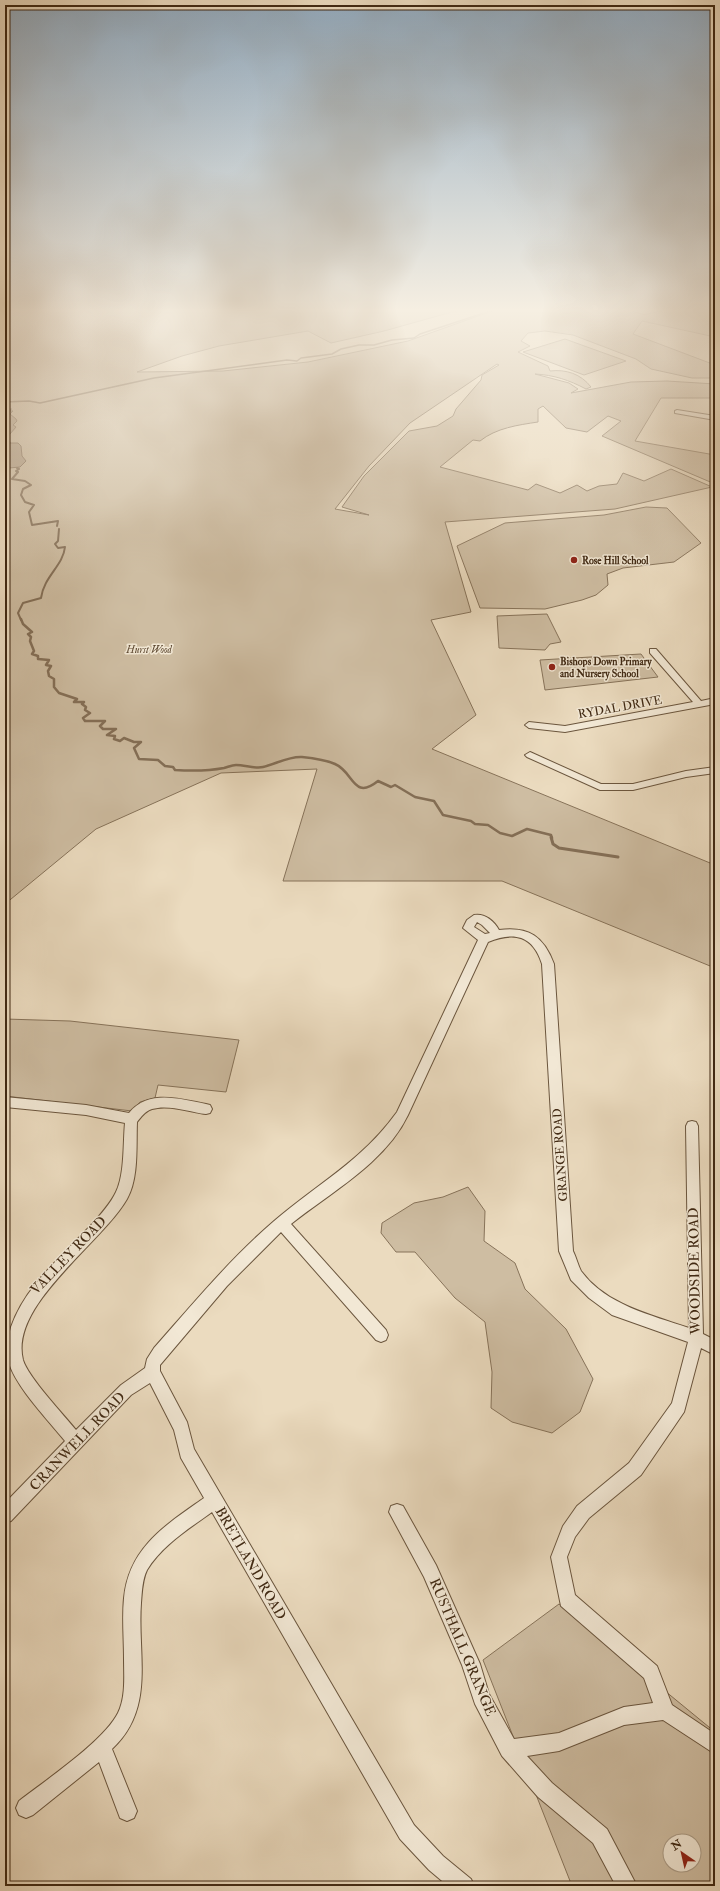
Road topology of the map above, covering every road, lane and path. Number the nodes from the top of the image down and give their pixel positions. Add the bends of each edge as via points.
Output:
1 (677, 412) dead end
2 (715, 418) edge
3 (653, 651) dead end
4 (715, 701) edge
5 (700, 705) junction
6 (529, 725) dead end
7 (530, 755) dead end
8 (715, 770) edge
9 (496, 934) junction
10 (484, 939) junction
11 (5, 1102) edge
12 (206, 1109) dead end
13 (131, 1120) junction
14 (692, 1126) dead end
15 (281, 1223) junction
16 (9, 1329) edge
17 (382, 1335) dead end
18 (696, 1338) junction
19 (713, 1347) edge
20 (152, 1372) junction
21 (76, 1442) junction
22 (215, 1500) junction
23 (397, 1512) dead end
24 (5, 1515) edge
25 (665, 1711) junction
26 (715, 1745) edge
27 (102, 1746) junction
28 (509, 1749) junction
29 (26, 1808) dead end
30 (127, 1811) dead end
31 (464, 1886) edge
32 (627, 1886) edge

1 - 2 street
3 - 5 street
4 - 5 street, RYDAL DRIVE
5 - 6 street, RYDAL DRIVE via 565,729
7 - 8 street via 600,787 633,787
9 - 10 street, GRANGE ROAD
9 - 10 street via 489,922 482,918 469,922 468,928
9 - 18 street, GRANGE ROAD via 511,932 533,939 542,948 548,964 566,1251 576,1275 594,1293 617,1310
10 - 15 street via 402,1115 391,1133 368,1156
11 - 13 street via 86,1110 123,1116
12 - 13 street via 148,1104
13 - 16 street, VALLEY ROAD via 129,1159 122,1194 96,1230 44,1277 23,1303
14 - 18 street, WOODSIDE ROAD
15 - 17 street
15 - 20 street via 261,1240 159,1353 152,1364
16 - 21 street, VALLEY ROAD via 16,1361 28,1382
18 - 19 street, GRANGE ROAD
18 - 25 street, WOODSIDE ROAD via 679,1407 635,1469 583,1512 569,1532 559,1557 567,1600 651,1672
20 - 21 street, CRANWELL ROAD via 126,1390
20 - 22 street, BRETLAND ROAD via 181,1428 187,1452
21 - 24 street, CRANWELL ROAD
22 - 27 street via 149,1552 136,1576 132,1606 134,1691 125,1720
22 - 31 street, BRETLAND ROAD via 407,1832 436,1863
23 - 28 street, RUSTHALL GRANGE via 430,1571 471,1664 481,1698
25 - 26 street
25 - 28 street via 624,1716 559,1742
27 - 29 street
27 - 30 street
28 - 32 street, RUSTHALL GRANGE via 545,1790 600,1836

